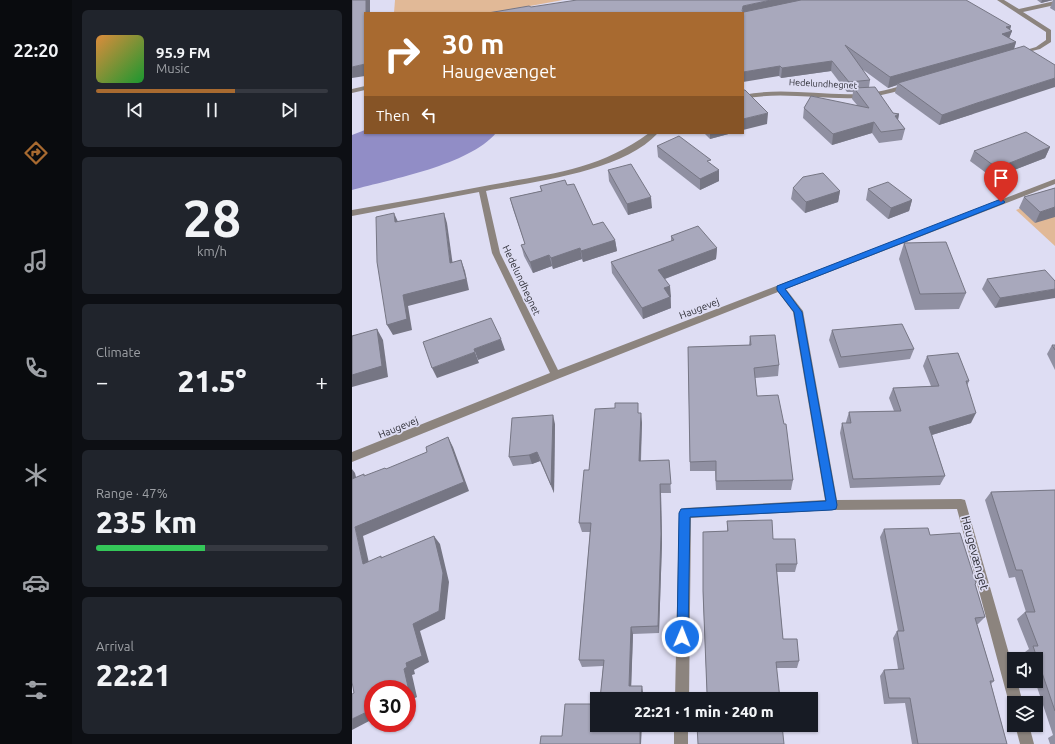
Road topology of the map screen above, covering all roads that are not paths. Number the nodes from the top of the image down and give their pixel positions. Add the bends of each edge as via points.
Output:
1 (1000, 0) edge
2 (1055, 3) edge
3 (1018, 11) junction
4 (1010, 56) edge
5 (914, 84) edge
6 (364, 88) edge
7 (352, 91) edge
8 (744, 97) edge
9 (653, 134) edge
10 (1055, 181) edge
11 (482, 189) junction
12 (352, 213) edge
13 (780, 288) junction
14 (556, 375) junction
15 (352, 457) edge
16 (832, 505) junction
17 (682, 692) edge
18 (1014, 696) edge
19 (681, 732) edge
20 (1024, 732) edge
21 (681, 744) edge
22 (1027, 744) edge

1 - 3 street
2 - 3 street
3 - 4 street via 1049,32 1049,41 1038,48
5 - 8 street, Hedelundhegnet via 884,93 862,96 790,92
6 - 7 street
9 - 11 street via 630,151 598,166
10 - 13 street, Haugevej
11 - 12 street
11 - 14 street, Hedelundhegnet via 496,253
13 - 14 street, Haugevej
13 - 16 street via 798,312
14 - 15 street, Haugevej
16 - 17 street, Haugevænget via 685,513
16 - 18 street, Haugevænget via 961,504
19 - 21 street
20 - 22 street

